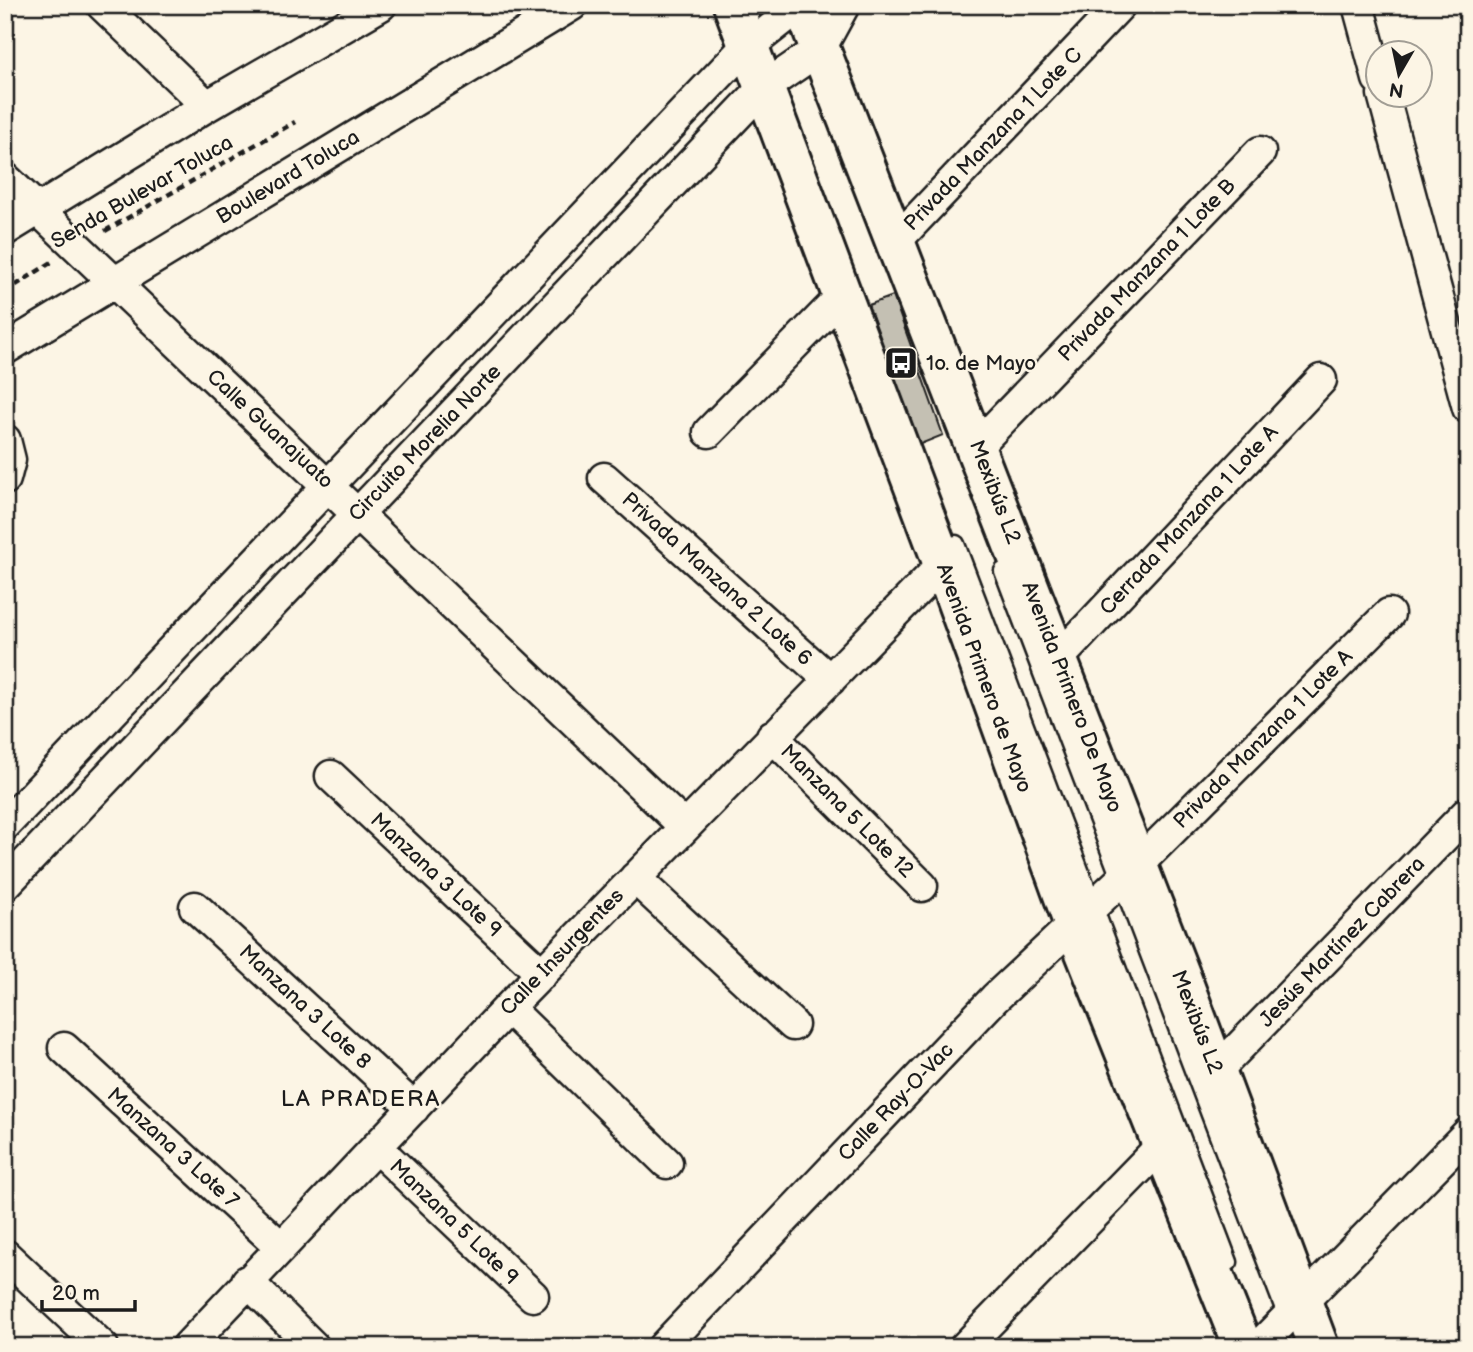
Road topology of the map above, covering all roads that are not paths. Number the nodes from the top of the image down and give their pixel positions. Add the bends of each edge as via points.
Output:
1 (102, 5) edge
2 (381, 5) edge
3 (572, 5) edge
4 (733, 5) edge
5 (749, 5) edge
6 (844, 5) edge
7 (1120, 5) edge
8 (1358, 5) edge
9 (794, 7) edge
10 (1367, 38) edge
11 (754, 41) junction
12 (813, 53) junction
13 (770, 83) junction
14 (821, 97) dead end
15 (207, 106) junction
16 (1387, 108) edge
17 (1259, 152) dead end
18 (5, 178) edge
19 (39, 210) junction
20 (5, 230) edge
21 (895, 242) junction
22 (846, 259) dead end
23 (114, 284) junction
24 (841, 297) junction
25 (5, 349) edge
26 (1321, 380) dead end
27 (1468, 408) edge
28 (709, 432) dead end
29 (5, 440) edge
30 (975, 448) junction
31 (604, 478) dead end
32 (5, 479) edge
33 (330, 485) junction
34 (358, 512) junction
35 (947, 547) junction
36 (996, 554) dead end
37 (1389, 614) dead end
38 (1057, 660) junction
39 (830, 680) junction
40 (772, 736) junction
41 (331, 776) dead end
42 (1468, 813) edge
43 (5, 825) edge
44 (685, 827) junction
45 (1129, 872) junction
46 (635, 878) junction
47 (5, 885) edge
48 (922, 886) dead end
49 (195, 907) dead end
50 (1084, 915) junction
51 (542, 974) junction
52 (508, 1008) junction
53 (793, 1025) dead end
54 (64, 1048) dead end
55 (1216, 1071) junction
56 (414, 1108) junction
57 (1468, 1133) edge
58 (1161, 1146) junction
59 (376, 1147) junction
60 (667, 1163) dead end
61 (281, 1247) junction
62 (5, 1255) edge
63 (1236, 1280) dead end
64 (247, 1281) junction
65 (533, 1296) dead end
66 (1301, 1326) edge
67 (1256, 1343) edge
68 (103, 1347) edge
69 (187, 1347) edge
70 (314, 1347) edge
71 (663, 1347) edge
72 (965, 1347) edge

1 - 15 street
2 - 15 street
3 - 23 street, Boulevard Toluca
4 - 11 highway, Avenida Primero de Mayo
5 - 11 lane
6 - 12 street, Circuito Morelia Norte
7 - 21 street, Privada Manzana 1 Lote C
8 - 10 street
9 - 11 street, Circuito Morelia Norte
9 - 12 highway
11 - 13 highway, Avenida Primero de Mayo
11 - 33 street, Circuito Morelia Norte
12 - 13 street, Circuito Morelia Norte
12 - 14 lane
12 - 21 highway, Avenida Primero De Mayo
13 - 22 lane
13 - 24 highway, Avenida Primero de Mayo
13 - 34 street, Circuito Morelia Norte
15 - 19 street
16 - 27 street
17 - 30 street, Privada Manzana 1 Lote B
18 - 19 street, Calle Guanajuato
19 - 20 street
19 - 23 street, Calle Guanajuato
21 - 30 highway, Avenida Primero De Mayo
23 - 25 street, Boulevard Toluca
23 - 33 street, Calle Guanajuato
24 - 28 street
24 - 35 highway, Avenida Primero de Mayo
26 - 38 street, Cerrada Manzana 1 Lote A
29 - 32 street via 10,460
30 - 38 highway, Avenida Primero De Mayo
31 - 39 street, Privada Manzana 2 Lote 6
33 - 34 street, Calle Guanajuato
33 - 43 street, Circuito Morelia Norte
34 - 44 street, Calle Guanajuato
34 - 47 street, Circuito Morelia Norte
35 - 39 street, Calle Insurgentes
35 - 50 highway, Avenida Primero de Mayo
36 - 45 lane, Mexibús L2
37 - 45 street, Privada Manzana 1 Lote A
38 - 45 highway, Avenida Primero De Mayo
39 - 40 street, Calle Insurgentes
40 - 44 street, Calle Insurgentes
40 - 48 street, Manzana 5 Lote 12
41 - 51 street, Manzana 3 Lote 9
42 - 55 street, Jesús Martínez Cabrera
44 - 46 street, Calle Insurgentes
45 - 50 street, Calle Ray-O-Vac
45 - 55 highway, Avenida Primero De Mayo
45 - 66 lane, Mexibús L2
46 - 51 street, Calle Insurgentes
46 - 53 street
49 - 56 street, Manzana 3 Lote 8
50 - 58 highway, Avenida Primero de Mayo
50 - 63 lane
50 - 71 street, Calle Ray-O-Vac via 995,998
51 - 52 street, Calle Insurgentes
52 - 56 street, Calle Insurgentes
52 - 60 street
54 - 61 street, Manzana 3 Lote 7
55 - 66 highway, Avenida Primero De Mayo
56 - 59 street, Calle Insurgentes
57 - 66 street
58 - 67 highway, Avenida Primero de Mayo
58 - 72 street
59 - 61 street, Calle Insurgentes
59 - 65 street, Manzana 5 Lote 9
61 - 64 street, Calle Insurgentes
62 - 68 street
64 - 69 street, Calle Insurgentes
64 - 70 street
66 - 67 street

